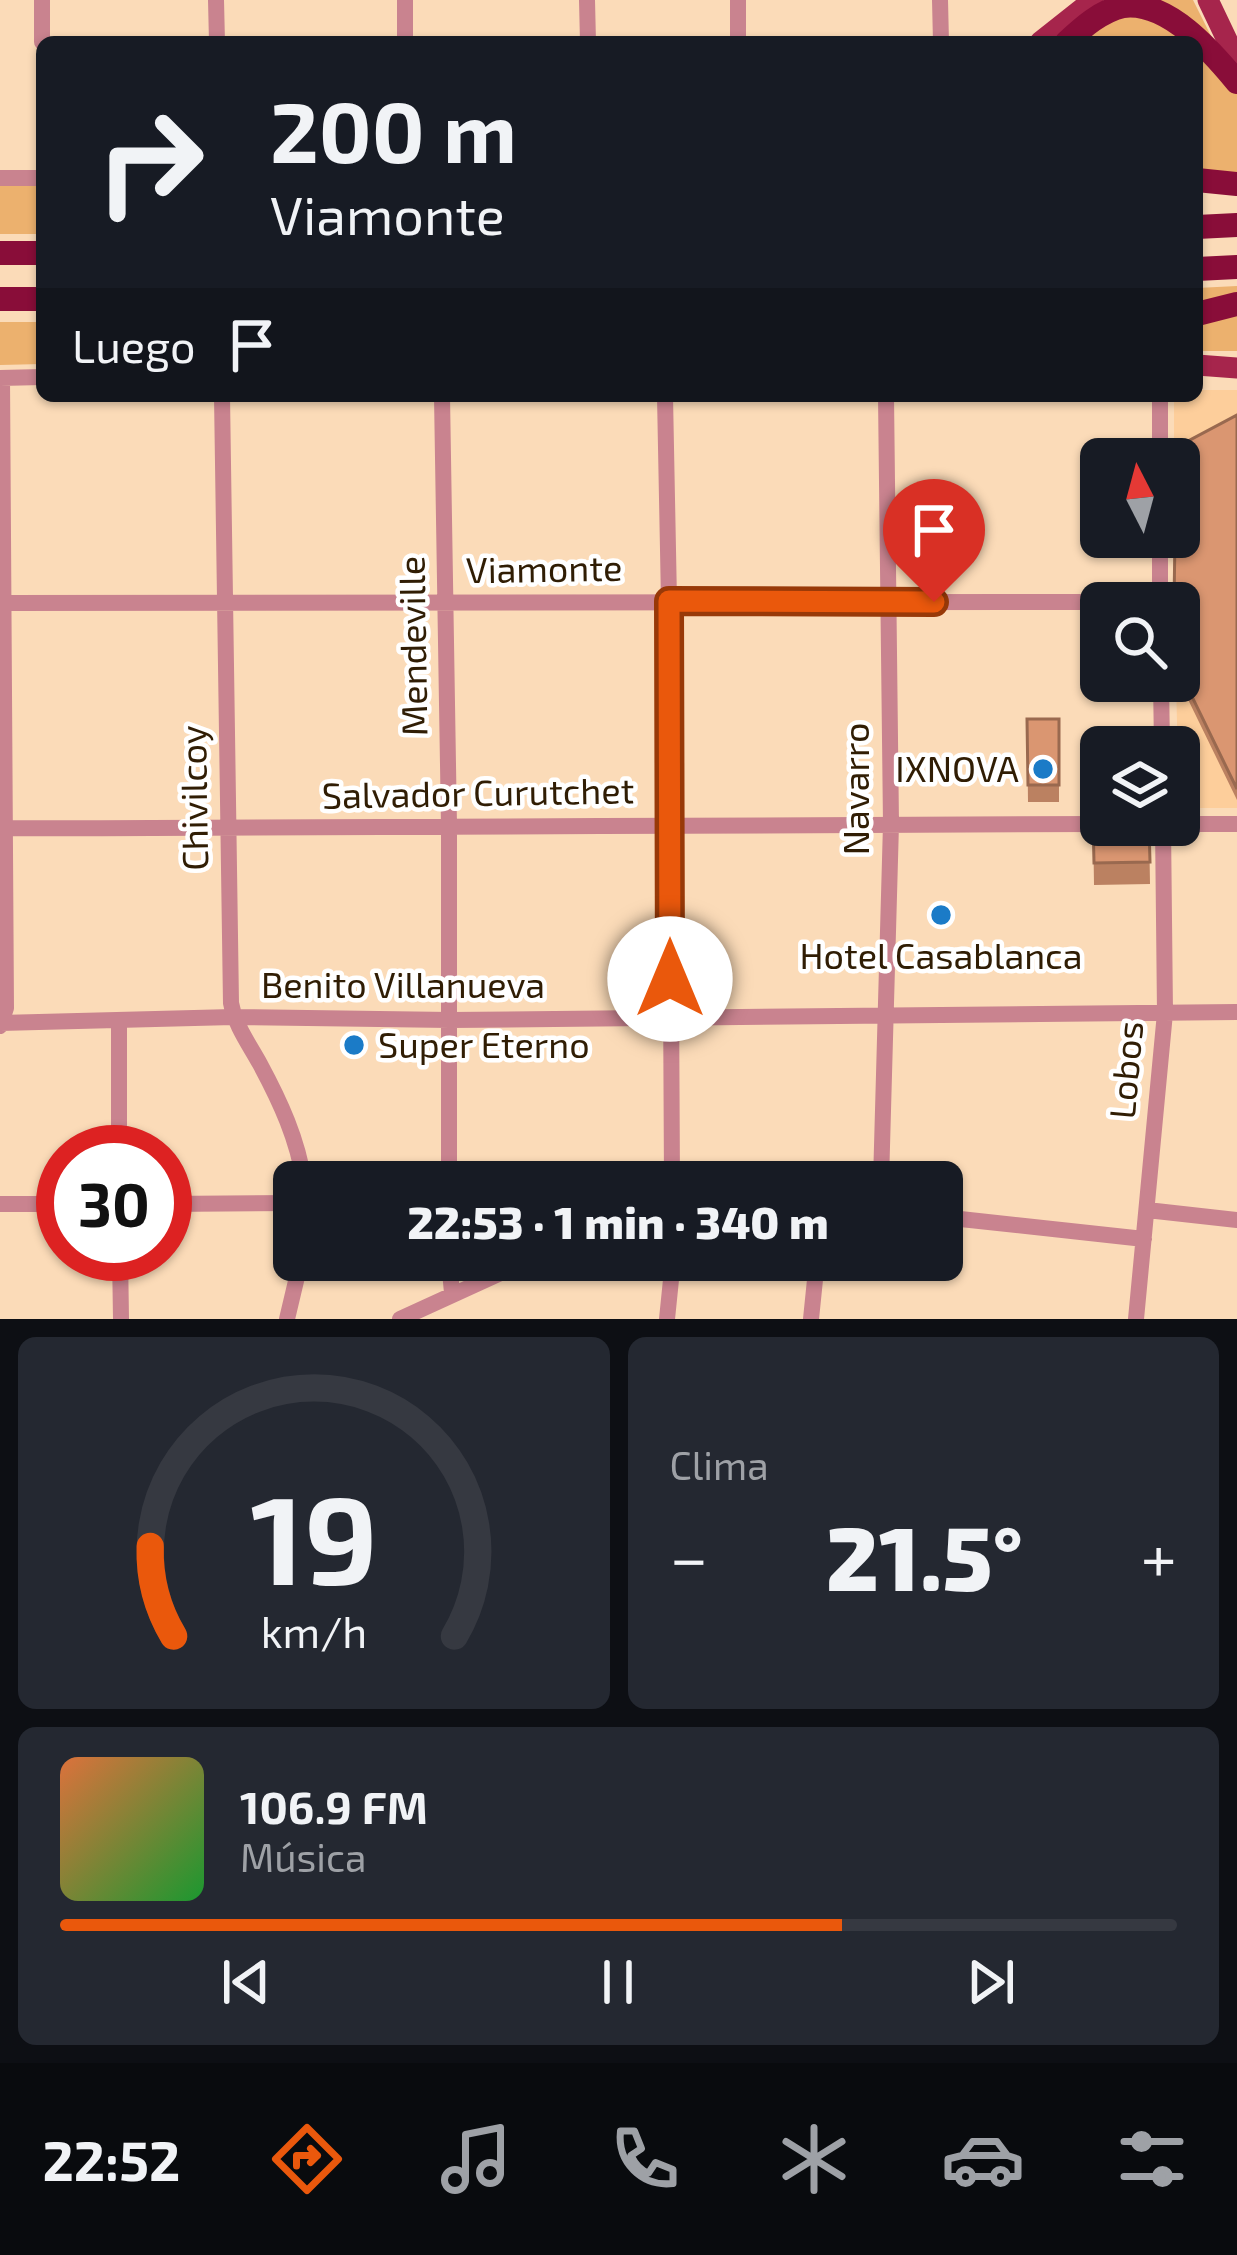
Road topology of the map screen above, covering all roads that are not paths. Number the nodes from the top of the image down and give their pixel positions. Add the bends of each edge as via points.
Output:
1 (42, 0) edge
2 (216, 0) edge
3 (405, 0) edge
4 (587, 0) edge
5 (737, 0) edge
6 (940, 0) edge
7 (1093, 0) edge
8 (1208, 0) edge
9 (42, 36) edge
10 (217, 36) edge
11 (405, 36) edge
12 (588, 36) edge
13 (738, 36) edge
14 (941, 36) edge
15 (1048, 36) edge
16 (1074, 36) edge
17 (1196, 36) edge
18 (1203, 44) edge
19 (1237, 61) edge
20 (1237, 82) edge
21 (0, 178) edge
22 (36, 178) edge
23 (1203, 181) edge
24 (1237, 187) edge
25 (1203, 191) edge
26 (1237, 225) edge
27 (1203, 226) edge
28 (0, 253) edge
29 (36, 253) edge
30 (1237, 267) edge
31 (1203, 268) edge
32 (0, 299) edge
33 (36, 299) edge
34 (1237, 304) edge
35 (1203, 312) edge
36 (1203, 366) edge
37 (1237, 371) edge
38 (1203, 374) edge
39 (36, 377) edge
40 (1, 378) edge
41 (222, 402) edge
42 (442, 402) edge
43 (664, 402) edge
44 (886, 402) edge
45 (1160, 402) edge
46 (1160, 438) edge
47 (669, 601) junction
48 (224, 602) junction
49 (888, 602) junction
50 (1, 603) edge
51 (445, 603) junction
52 (1080, 603) edge
53 (670, 824) junction
54 (891, 824) junction
55 (1080, 824) edge
56 (1200, 824) edge
57 (1237, 824) edge
58 (449, 826) junction
59 (2, 828) edge
60 (227, 830) junction
61 (1163, 846) edge
62 (1237, 1012) edge
63 (1165, 1013) junction
64 (884, 1015) junction
65 (233, 1017) junction
66 (669, 1017) junction
67 (450, 1020) junction
68 (119, 1021) junction
69 (0, 1024) edge
70 (119, 1125) edge
71 (299, 1161) edge
72 (449, 1161) edge
73 (672, 1161) edge
74 (881, 1161) edge
75 (273, 1203) edge
76 (0, 1204) edge
77 (36, 1204) edge
78 (192, 1204) edge
79 (1147, 1210) junction
80 (963, 1219) edge
81 (1237, 1220) edge
82 (1144, 1239) junction
83 (120, 1281) edge
84 (297, 1281) edge
85 (451, 1281) edge
86 (480, 1281) edge
87 (671, 1281) edge
88 (815, 1281) edge
89 (452, 1293) junction
90 (121, 1319) edge
91 (287, 1319) edge
92 (400, 1319) edge
93 (667, 1319) edge
94 (811, 1319) edge
95 (1136, 1319) edge

1 - 9 street
2 - 10 street
3 - 11 street
4 - 12 street
5 - 13 street
6 - 14 street
7 - 15 main road
8 - 19 main road
16 - 17 highway via 1127,5 1162,13
18 - 20 highway
21 - 22 street
23 - 24 highway
24 - 25 highway
26 - 27 highway
28 - 29 highway
30 - 31 highway
32 - 33 highway
34 - 35 highway
36 - 37 main road
37 - 38 main road
39 - 40 street
40 - 50 street
41 - 48 street, Chivilcoy
42 - 51 street, Mendeville
43 - 47 street
44 - 49 street, Navarro
45 - 46 street
47 - 49 street, Viamonte
47 - 51 street, Viamonte
47 - 53 street
48 - 50 street, Viamonte
48 - 51 street, Viamonte
48 - 60 street, Chivilcoy
49 - 52 street, Viamonte
49 - 54 street, Navarro
50 - 59 street
51 - 58 street, Mendeville
53 - 54 street, Salvador Curutchet
53 - 58 street, Salvador Curutchet
53 - 66 street
54 - 55 street, Salvador Curutchet
54 - 64 street, Navarro
56 - 57 street
58 - 60 street, Salvador Curutchet
58 - 67 street, Mendeville
59 - 60 street, Salvador Curutchet
59 - 69 street
60 - 65 street, Chivilcoy
61 - 63 street, Lobos
62 - 63 street, Benito Villanueva
63 - 64 street, Benito Villanueva
63 - 79 street, Lobos
64 - 66 street, Benito Villanueva
64 - 74 street, Navarro
65 - 67 street, Benito Villanueva
65 - 68 street, Benito Villanueva
65 - 71 street, Chivilcoy via 290,1127
66 - 67 street, Benito Villanueva
66 - 73 street
67 - 72 street, Mendeville
68 - 69 street, Benito Villanueva
68 - 70 street
75 - 78 street
76 - 77 street
79 - 81 street
79 - 82 street, Lobos
80 - 82 street
82 - 95 street, Lobos
83 - 90 street
84 - 91 street
85 - 89 street
86 - 89 street
87 - 93 street
88 - 94 street
89 - 92 street

